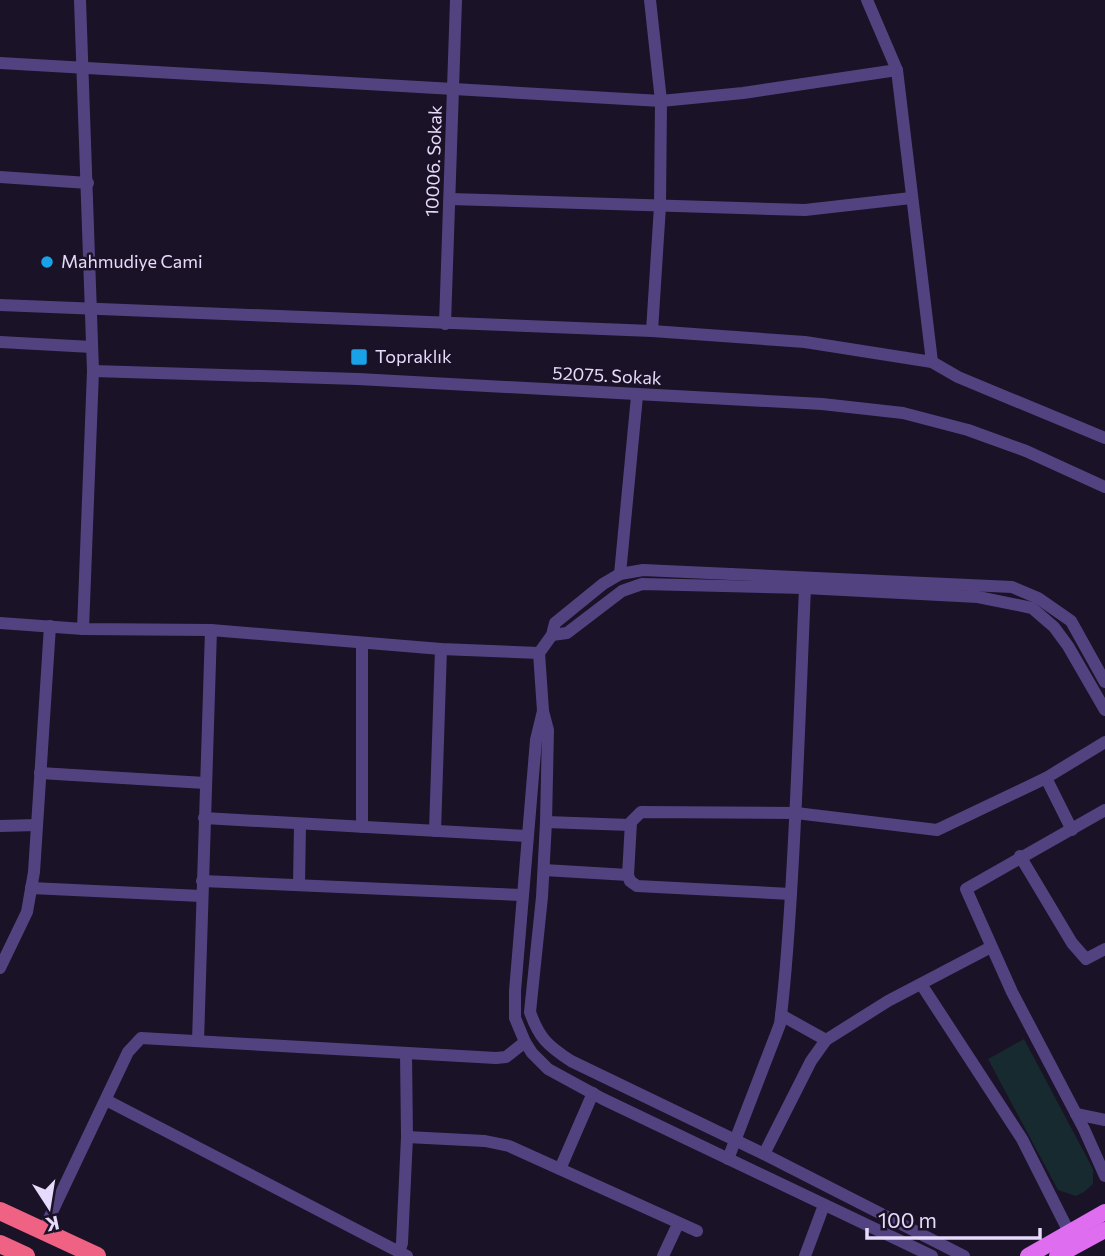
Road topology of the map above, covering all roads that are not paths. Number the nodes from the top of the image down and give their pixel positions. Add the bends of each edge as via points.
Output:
1 (80, 0) edge
2 (457, 0) edge
3 (650, 0) edge
4 (867, 0) edge
5 (0, 63) edge
6 (85, 69) junction
7 (897, 70) junction
8 (454, 87) junction
9 (661, 101) junction
10 (0, 177) edge
11 (88, 183) junction
12 (911, 198) junction
13 (450, 199) junction
14 (660, 206) junction
15 (0, 305) edge
16 (91, 310) junction
17 (445, 324) junction
18 (652, 331) junction
19 (0, 342) edge
20 (92, 347) junction
21 (932, 362) junction
22 (93, 371) junction
23 (637, 396) junction
24 (1105, 438) edge
25 (1105, 487) edge
26 (620, 574) junction
27 (805, 588) junction
28 (0, 622) edge
29 (50, 626) junction
30 (83, 629) junction
31 (211, 630) junction
32 (552, 635) junction
33 (362, 643) junction
34 (441, 649) junction
35 (538, 653) junction
36 (1105, 682) edge
37 (1105, 710) edge
38 (543, 711) junction
39 (1105, 742) edge
40 (40, 773) junction
41 (1046, 778) junction
42 (205, 783) junction
43 (1105, 810) edge
44 (796, 813) junction
45 (204, 818) junction
46 (546, 822) junction
47 (300, 824) junction
48 (37, 825) junction
49 (630, 825) junction
50 (0, 826) edge
51 (362, 827) junction
52 (1072, 830) junction
53 (435, 831) junction
54 (527, 836) junction
55 (1020, 856) junction
56 (544, 870) junction
57 (628, 874) junction
58 (202, 881) junction
59 (299, 885) junction
60 (32, 888) junction
61 (791, 894) junction
62 (522, 895) junction
63 (201, 896) junction
64 (991, 947) junction
65 (1105, 949) edge
66 (0, 968) edge
67 (921, 984) junction
68 (781, 1014) junction
69 (826, 1040) junction
70 (198, 1041) junction
71 (525, 1042) junction
72 (406, 1055) junction
73 (593, 1093) junction
74 (106, 1100) junction
75 (1076, 1114) junction
76 (1105, 1120) edge
77 (407, 1137) junction
78 (736, 1140) junction
79 (764, 1154) junction
80 (728, 1159) junction
81 (560, 1169) junction
82 (1105, 1176) edge
83 (824, 1205) junction
84 (0, 1211) edge
85 (1105, 1212) edge
86 (678, 1224) junction
87 (1105, 1230) edge
88 (43, 1231) junction
89 (697, 1231) dead end
90 (0, 1244) edge
91 (1076, 1244) edge
92 (403, 1254) edge
93 (26, 1256) edge
94 (97, 1256) edge
95 (663, 1256) edge
96 (805, 1256) edge
97 (932, 1256) edge
98 (964, 1256) edge
99 (1028, 1256) edge
100 (1058, 1256) edge

1 - 6 street
2 - 8 street, 10006. Sokak
3 - 9 street
4 - 7 street
5 - 6 street
6 - 8 street
6 - 11 street
7 - 9 street
7 - 12 street
8 - 9 street
8 - 13 street, 10006. Sokak
9 - 14 street
10 - 11 street
11 - 16 street
12 - 14 street via 805,210
12 - 21 street
13 - 14 street
13 - 17 street, 10006. Sokak
14 - 18 street
15 - 16 street
16 - 17 street
16 - 20 street
17 - 18 street
18 - 21 street via 805,342
19 - 20 street
20 - 22 street
21 - 24 street
22 - 23 street, 52075. Sokak via 358,379
22 - 30 street
23 - 25 street, 52075. Sokak via 822,404 903,413 1026,451
23 - 26 street
26 - 32 street via 555,623
26 - 36 street via 643,570 1012,587 1071,621
27 - 32 street via 642,584 622,591 567,633
27 - 37 street via 978,597 1032,608 1068,646
27 - 44 street
28 - 29 street
29 - 30 street
29 - 40 street
30 - 31 street
31 - 33 street
31 - 42 street
32 - 35 street
33 - 34 street
33 - 51 street
34 - 35 street
34 - 53 street
35 - 38 street
38 - 46 street via 548,730
38 - 54 street
39 - 41 street
40 - 42 street
40 - 48 street
41 - 44 street via 937,830
41 - 52 street
42 - 45 street
43 - 52 street
44 - 49 street via 641,812
44 - 61 street
45 - 47 street
45 - 58 street
46 - 49 street
46 - 56 street
47 - 51 street
47 - 59 street
48 - 50 street
48 - 60 street
49 - 57 street
51 - 53 street
52 - 55 street
53 - 54 street
54 - 62 street
55 - 64 street via 967,889
55 - 65 street via 1086,959
56 - 57 street
56 - 78 street via 530,1012 548,1046
57 - 61 street via 640,887
58 - 59 street
58 - 63 street
59 - 62 street
60 - 63 street
60 - 66 street via 27,912
61 - 68 street
62 - 71 street via 515,1018
63 - 70 street
64 - 67 street
64 - 75 street
67 - 69 street
67 - 91 street via 1022,1139
68 - 69 street
68 - 78 street
69 - 79 street
70 - 72 street
70 - 74 street via 141,1038 128,1052
71 - 72 street via 506,1057
71 - 73 street via 548,1069
72 - 77 street
73 - 80 street
73 - 81 street
74 - 88 street
74 - 92 street
75 - 76 street
75 - 82 street
77 - 81 street via 509,1146
77 - 92 street
78 - 79 street
78 - 80 street
79 - 98 street
80 - 83 street
81 - 86 street
83 - 96 street
83 - 97 street
84 - 88 highway
85 - 91 main road
86 - 89 street
86 - 95 street
87 - 91 main road
88 - 94 highway
90 - 93 highway
91 - 99 main road
91 - 100 main road

